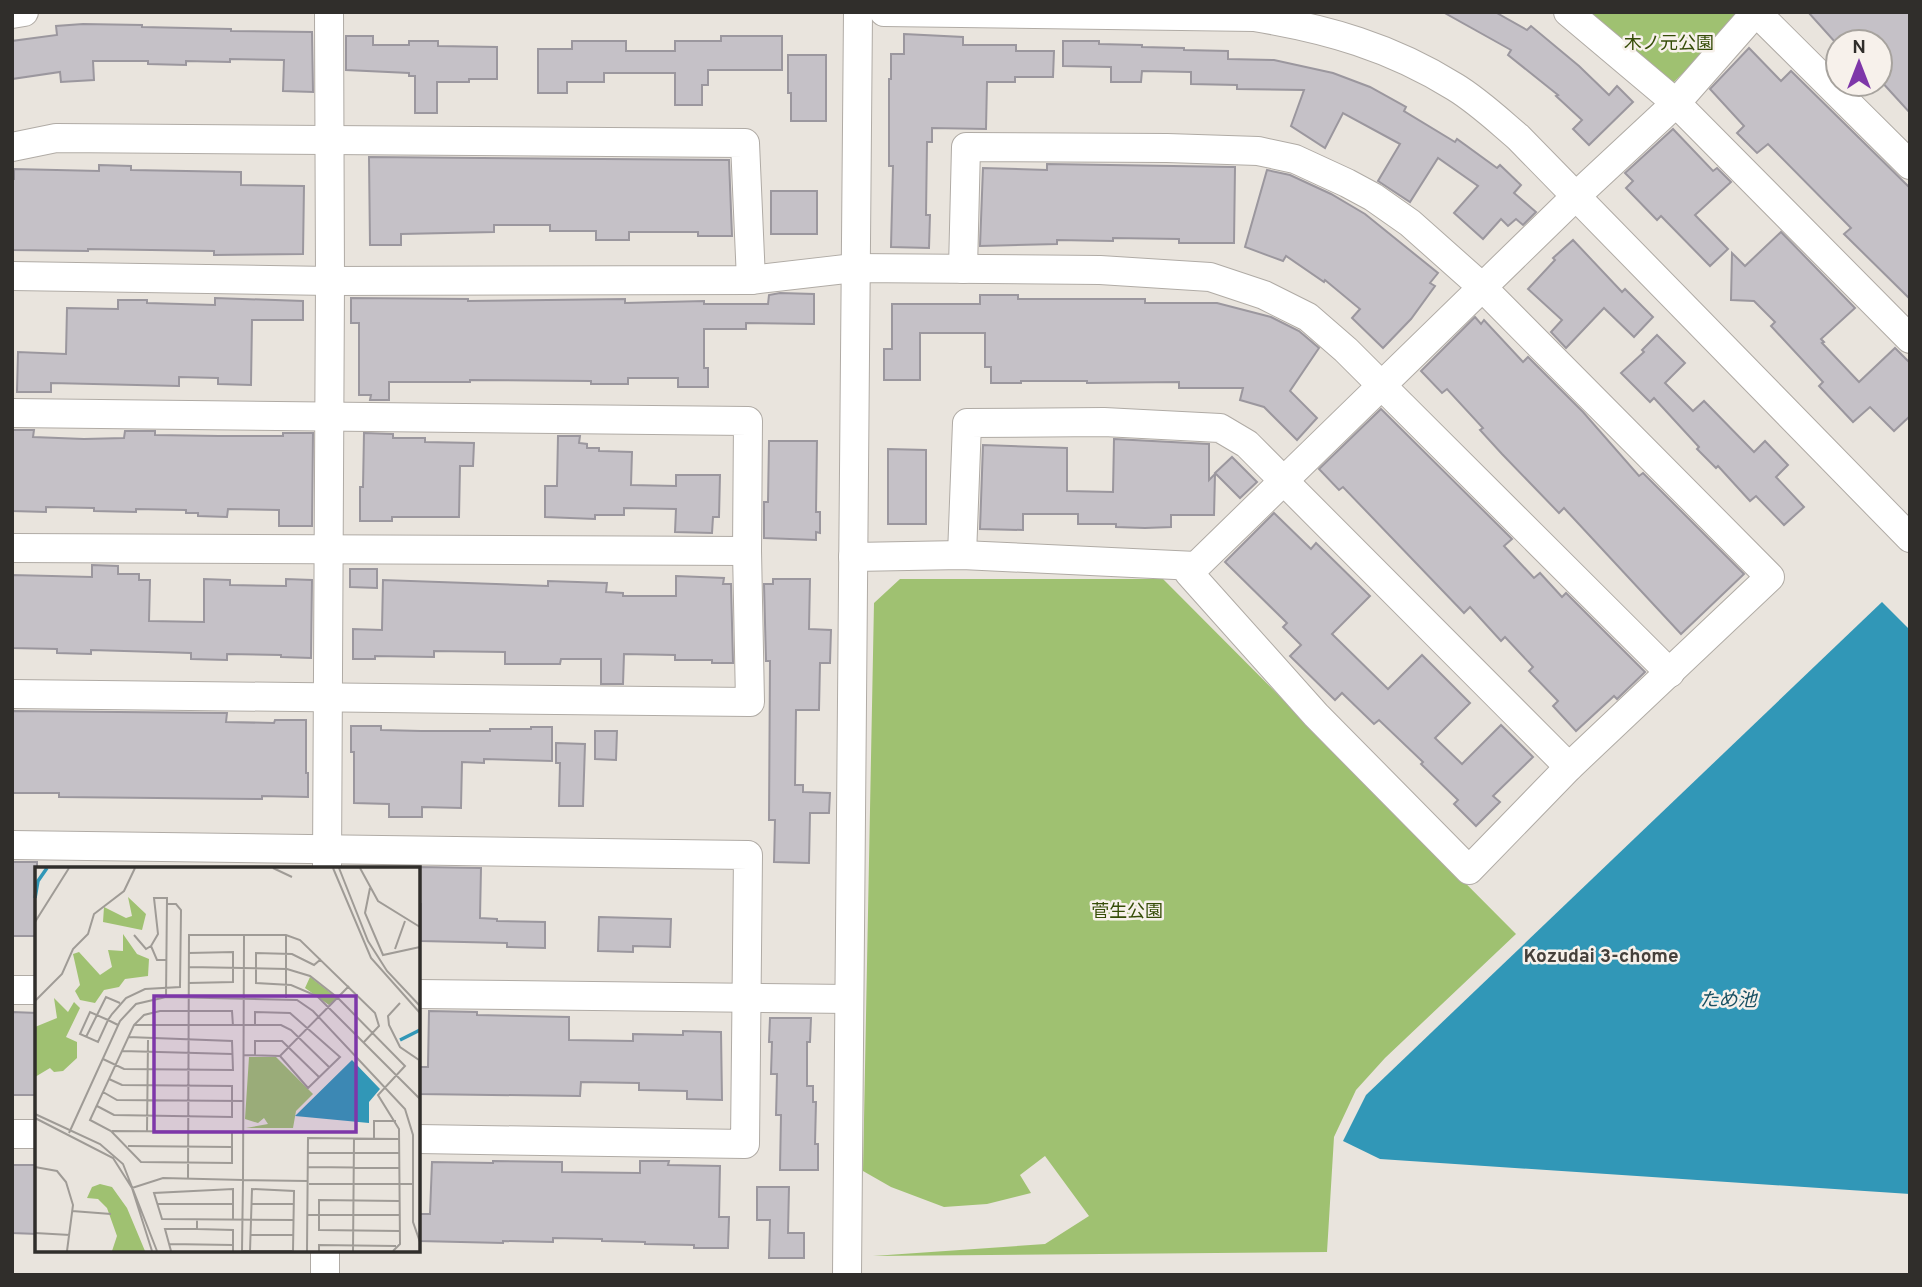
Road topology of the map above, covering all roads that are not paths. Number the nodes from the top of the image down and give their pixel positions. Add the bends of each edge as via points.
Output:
1 (24, 12) edge
2 (329, 12) edge
3 (858, 12) edge
4 (884, 12) edge
5 (1568, 12) edge
6 (1756, 12) edge
7 (12, 14) edge
8 (1254, 14) edge
9 (1676, 103) junction
10 (330, 141) junction
11 (12, 147) edge
12 (1910, 165) edge
13 (1575, 197) junction
14 (854, 268) junction
15 (963, 269) junction
16 (12, 276) edge
17 (751, 280) junction
18 (330, 281) junction
19 (1482, 288) junction
20 (1910, 339) edge
21 (1382, 386) junction
22 (12, 413) edge
23 (329, 416) junction
24 (1284, 482) junction
25 (1910, 537) edge
26 (12, 548) edge
27 (328, 549) junction
28 (747, 551) junction
29 (962, 555) junction
30 (853, 557) junction
31 (1196, 566) junction
32 (1670, 673) junction
33 (12, 694) edge
34 (328, 697) junction
35 (1569, 767) junction
36 (12, 845) edge
37 (327, 859) edge
38 (12, 990) edge
39 (35, 990) edge
40 (420, 994) edge
41 (747, 998) junction
42 (849, 999) junction
43 (12, 1134) edge
44 (35, 1134) edge
45 (420, 1139) edge
46 (325, 1252) edge
47 (325, 1275) edge
48 (847, 1275) edge

1 - 7 street
2 - 10 street
3 - 14 street
4 - 8 street
5 - 9 street
6 - 9 street
6 - 12 street
8 - 13 street via 1358,40 1414,63 1498,120
9 - 13 street
9 - 20 street
10 - 11 street via 56,138
10 - 17 street via 745,143
10 - 18 street
13 - 19 street
13 - 25 street
14 - 15 street
14 - 17 street
14 - 30 street
15 - 19 street via 966,146 1245,150 1295,159 1373,197 1410,223
15 - 21 street via 1210,277 1264,295 1308,317
16 - 18 street
17 - 18 street
18 - 23 street
19 - 21 street
19 - 32 street via 1770,577
21 - 24 street
21 - 32 street
22 - 23 street
23 - 27 street
23 - 28 street via 748,421
24 - 29 street via 1247,444 1220,428 1104,422 967,423
24 - 31 street
24 - 35 street
26 - 27 street
27 - 28 street
27 - 34 street
28 - 34 street via 750,702
29 - 30 street
29 - 31 street
30 - 42 street
31 - 35 street via 1189,573 1315,715 1469,870
32 - 35 street
33 - 34 street
34 - 37 street
36 - 37 street
37 - 41 street via 748,855
38 - 39 street
40 - 41 street
41 - 42 street
41 - 45 street via 745,1144
42 - 48 street
43 - 44 street
46 - 47 street

